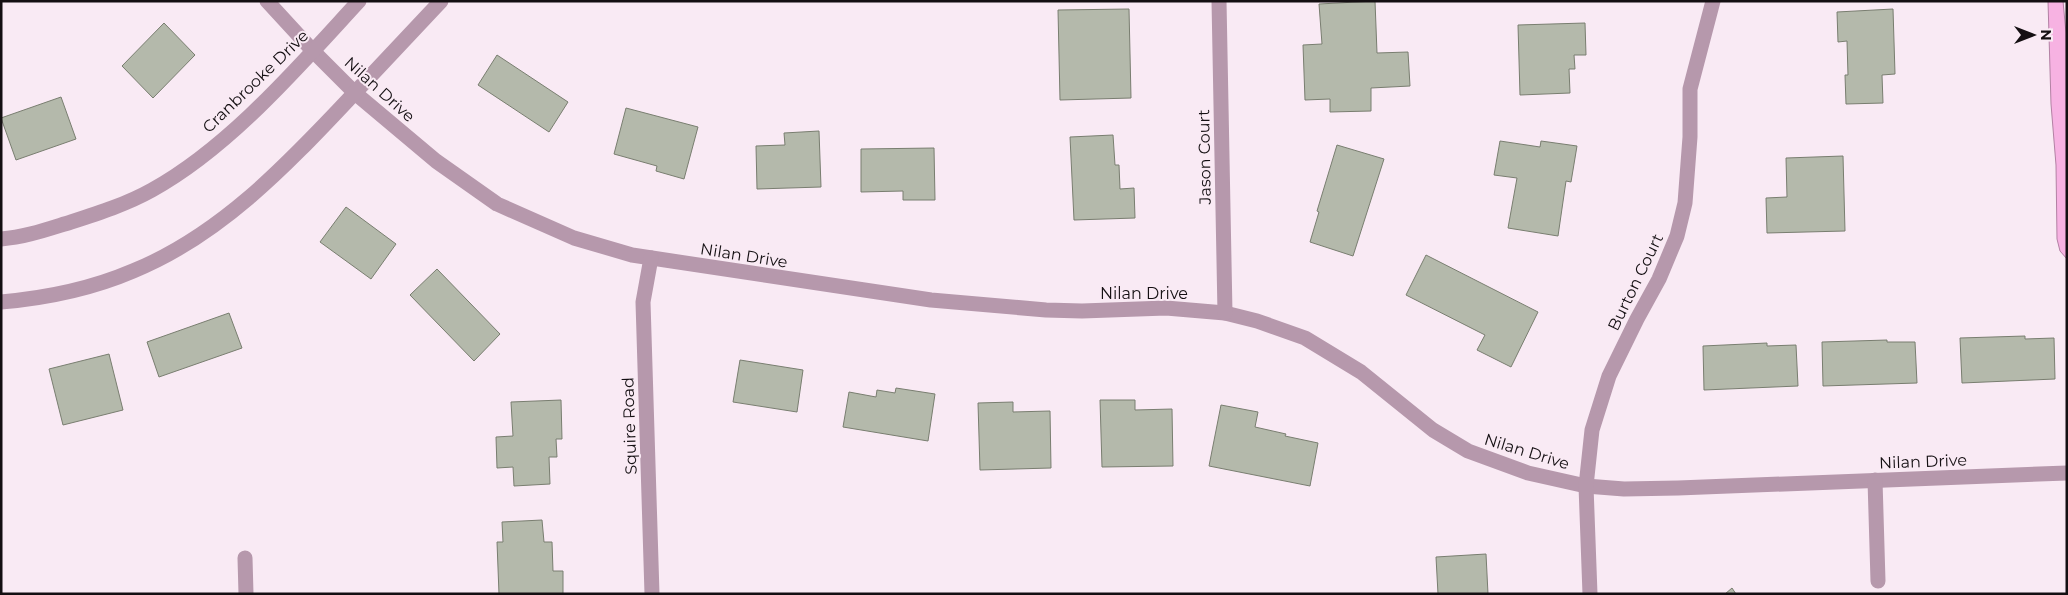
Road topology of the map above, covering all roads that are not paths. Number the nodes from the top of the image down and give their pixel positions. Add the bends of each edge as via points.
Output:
1 (267, 1) edge
2 (359, 1) edge
3 (441, 1) edge
4 (1218, 1) edge
5 (1713, 1) edge
6 (312, 51) junction
7 (355, 93) junction
8 (1, 239) edge
9 (651, 258) junction
10 (1, 302) edge
11 (1225, 312) junction
12 (2067, 473) edge
13 (1875, 480) junction
14 (1586, 486) junction
15 (245, 558) dead end
16 (1878, 581) dead end
17 (246, 594) edge
18 (652, 594) edge
19 (1590, 594) edge

1 - 6 street, Nilan Drive
2 - 6 street, Cranbrooke Drive
3 - 7 street
4 - 11 street, Jason Court
5 - 14 street, Burton Court via 1690,89 1685,203 1677,236 1659,280 1609,376 1592,430
6 - 7 street, Nilan Drive
6 - 8 street, Cranbrooke Drive via 242,123 190,165 152,190 110,210 22,237
7 - 9 street, Nilan Drive via 436,161 497,204 574,238
7 - 10 street via 289,163 225,217 182,247 134,271 85,288 36,299
9 - 11 street, Nilan Drive via 941,301 1046,310 1166,308
9 - 18 street, Squire Road via 643,302
11 - 14 street, Nilan Drive via 1305,338 1361,372 1433,430 1468,451 1528,473
12 - 13 street, Nilan Drive
13 - 14 street, Nilan Drive via 1678,488
13 - 16 street
14 - 19 street, Burton Court
15 - 17 street

